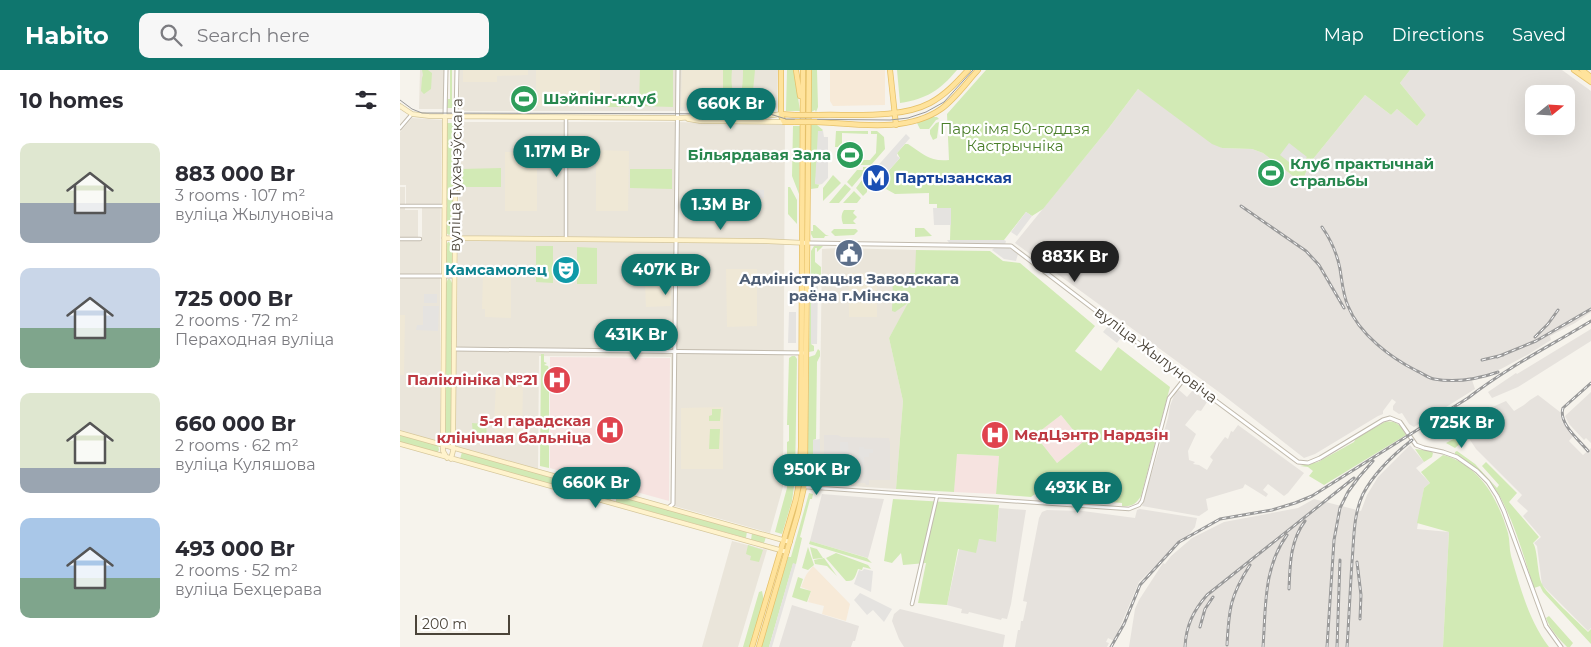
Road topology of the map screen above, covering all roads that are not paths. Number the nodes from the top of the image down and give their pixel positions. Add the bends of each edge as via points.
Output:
1 (446, 70) edge
2 (457, 70) edge
3 (678, 70) edge
4 (782, 70) edge
5 (796, 70) edge
6 (803, 70) edge
7 (808, 70) edge
8 (890, 70) edge
9 (968, 70) edge
10 (978, 70) edge
11 (1574, 70) edge
12 (1582, 70) edge
13 (1591, 77) edge
14 (1591, 82) edge
15 (400, 106) edge
16 (803, 109) junction
17 (894, 113) junction
18 (412, 114) junction
19 (781, 114) junction
20 (819, 115) junction
21 (445, 116) junction
22 (456, 116) junction
23 (566, 117) junction
24 (679, 118) junction
25 (784, 122) junction
26 (823, 122) junction
27 (896, 125) junction
28 (400, 128) edge
29 (400, 206) edge
30 (445, 206) junction
31 (444, 238) junction
32 (455, 238) junction
33 (400, 239) edge
34 (420, 239) dead end
35 (566, 239) junction
36 (676, 240) junction
37 (804, 243) junction
38 (400, 276) edge
39 (444, 276) junction
40 (454, 276) junction
41 (454, 349) junction
42 (675, 352) junction
43 (804, 353) junction
44 (1185, 378) junction
45 (400, 433) edge
46 (400, 444) edge
47 (443, 445) junction
48 (453, 448) junction
49 (449, 459) junction
50 (799, 483) junction
51 (804, 487) junction
52 (937, 496) junction
53 (668, 508) junction
54 (750, 531) junction
55 (784, 540) junction
56 (747, 541) junction
57 (790, 542) junction
58 (784, 551) junction
59 (912, 604) dead end
60 (752, 647) edge
61 (759, 647) edge
62 (1561, 647) edge

1 - 21 street, вуліца Тухачэўскага
2 - 22 street, вуліца Тухачэўскага
3 - 24 street
4 - 19 main road
5 - 16 main road
6 - 16 main road
7 - 37 main road
8 - 17 main road
9 - 17 main road via 948,92 931,103
10 - 27 main road via 939,111
11 - 14 main road
12 - 13 main road
15 - 18 main road
16 - 37 main road
17 - 20 main road
17 - 27 main road
18 - 21 main road
18 - 28 street
19 - 20 main road, bridge
19 - 24 main road
19 - 25 main road
20 - 26 main road
21 - 22 main road
21 - 30 main road, вуліца Тухачэўскага
22 - 23 main road
22 - 32 main road, вуліца Тухачэўскага
23 - 24 main road
23 - 35 street
24 - 25 main road
24 - 36 street
25 - 26 main road, bridge
26 - 27 main road
29 - 30 street
30 - 31 main road, вуліца Тухачэўскага
31 - 32 main road, вуліца Жылуновіча
31 - 39 main road, вуліца Тухачэўскага
32 - 35 main road, вуліца Жылуновіча
32 - 40 main road, вуліца Тухачэўскага
33 - 34 street
35 - 36 main road, вуліца Жылуновіча
36 - 37 main road, вуліца Жылуновіча
36 - 42 street
37 - 43 main road
37 - 44 street, вуліца Жылуновіча via 1011,246
38 - 39 street
39 - 40 street
39 - 47 main road, вуліца Тухачэўскага
40 - 41 main road, вуліца Тухачэўскага
41 - 42 street
41 - 48 main road, вуліца Тухачэўскага
42 - 43 street
42 - 53 street via 673,502
43 - 50 main road
43 - 51 main road
44 - 52 street via 1170,398 1139,505 1129,509
44 - 62 street, вуліца Жылуновіча via 1298,462 1320,458 1390,418 1403,425 1416,445 1454,455 1471,466 1497,496 1546,626
45 - 47 main road
46 - 49 main road
47 - 48 main road
47 - 49 main road, вуліца Тухачэўскага via 444,455
48 - 49 main road, вуліца Тухачэўскага
48 - 53 main road
49 - 56 main road
50 - 51 main road
50 - 55 main road
51 - 52 street
51 - 57 main road
52 - 59 street
53 - 54 main road
54 - 55 main road
54 - 56 main road
55 - 57 main road
55 - 58 main road
56 - 58 main road
57 - 58 main road
58 - 60 main road
58 - 61 main road

